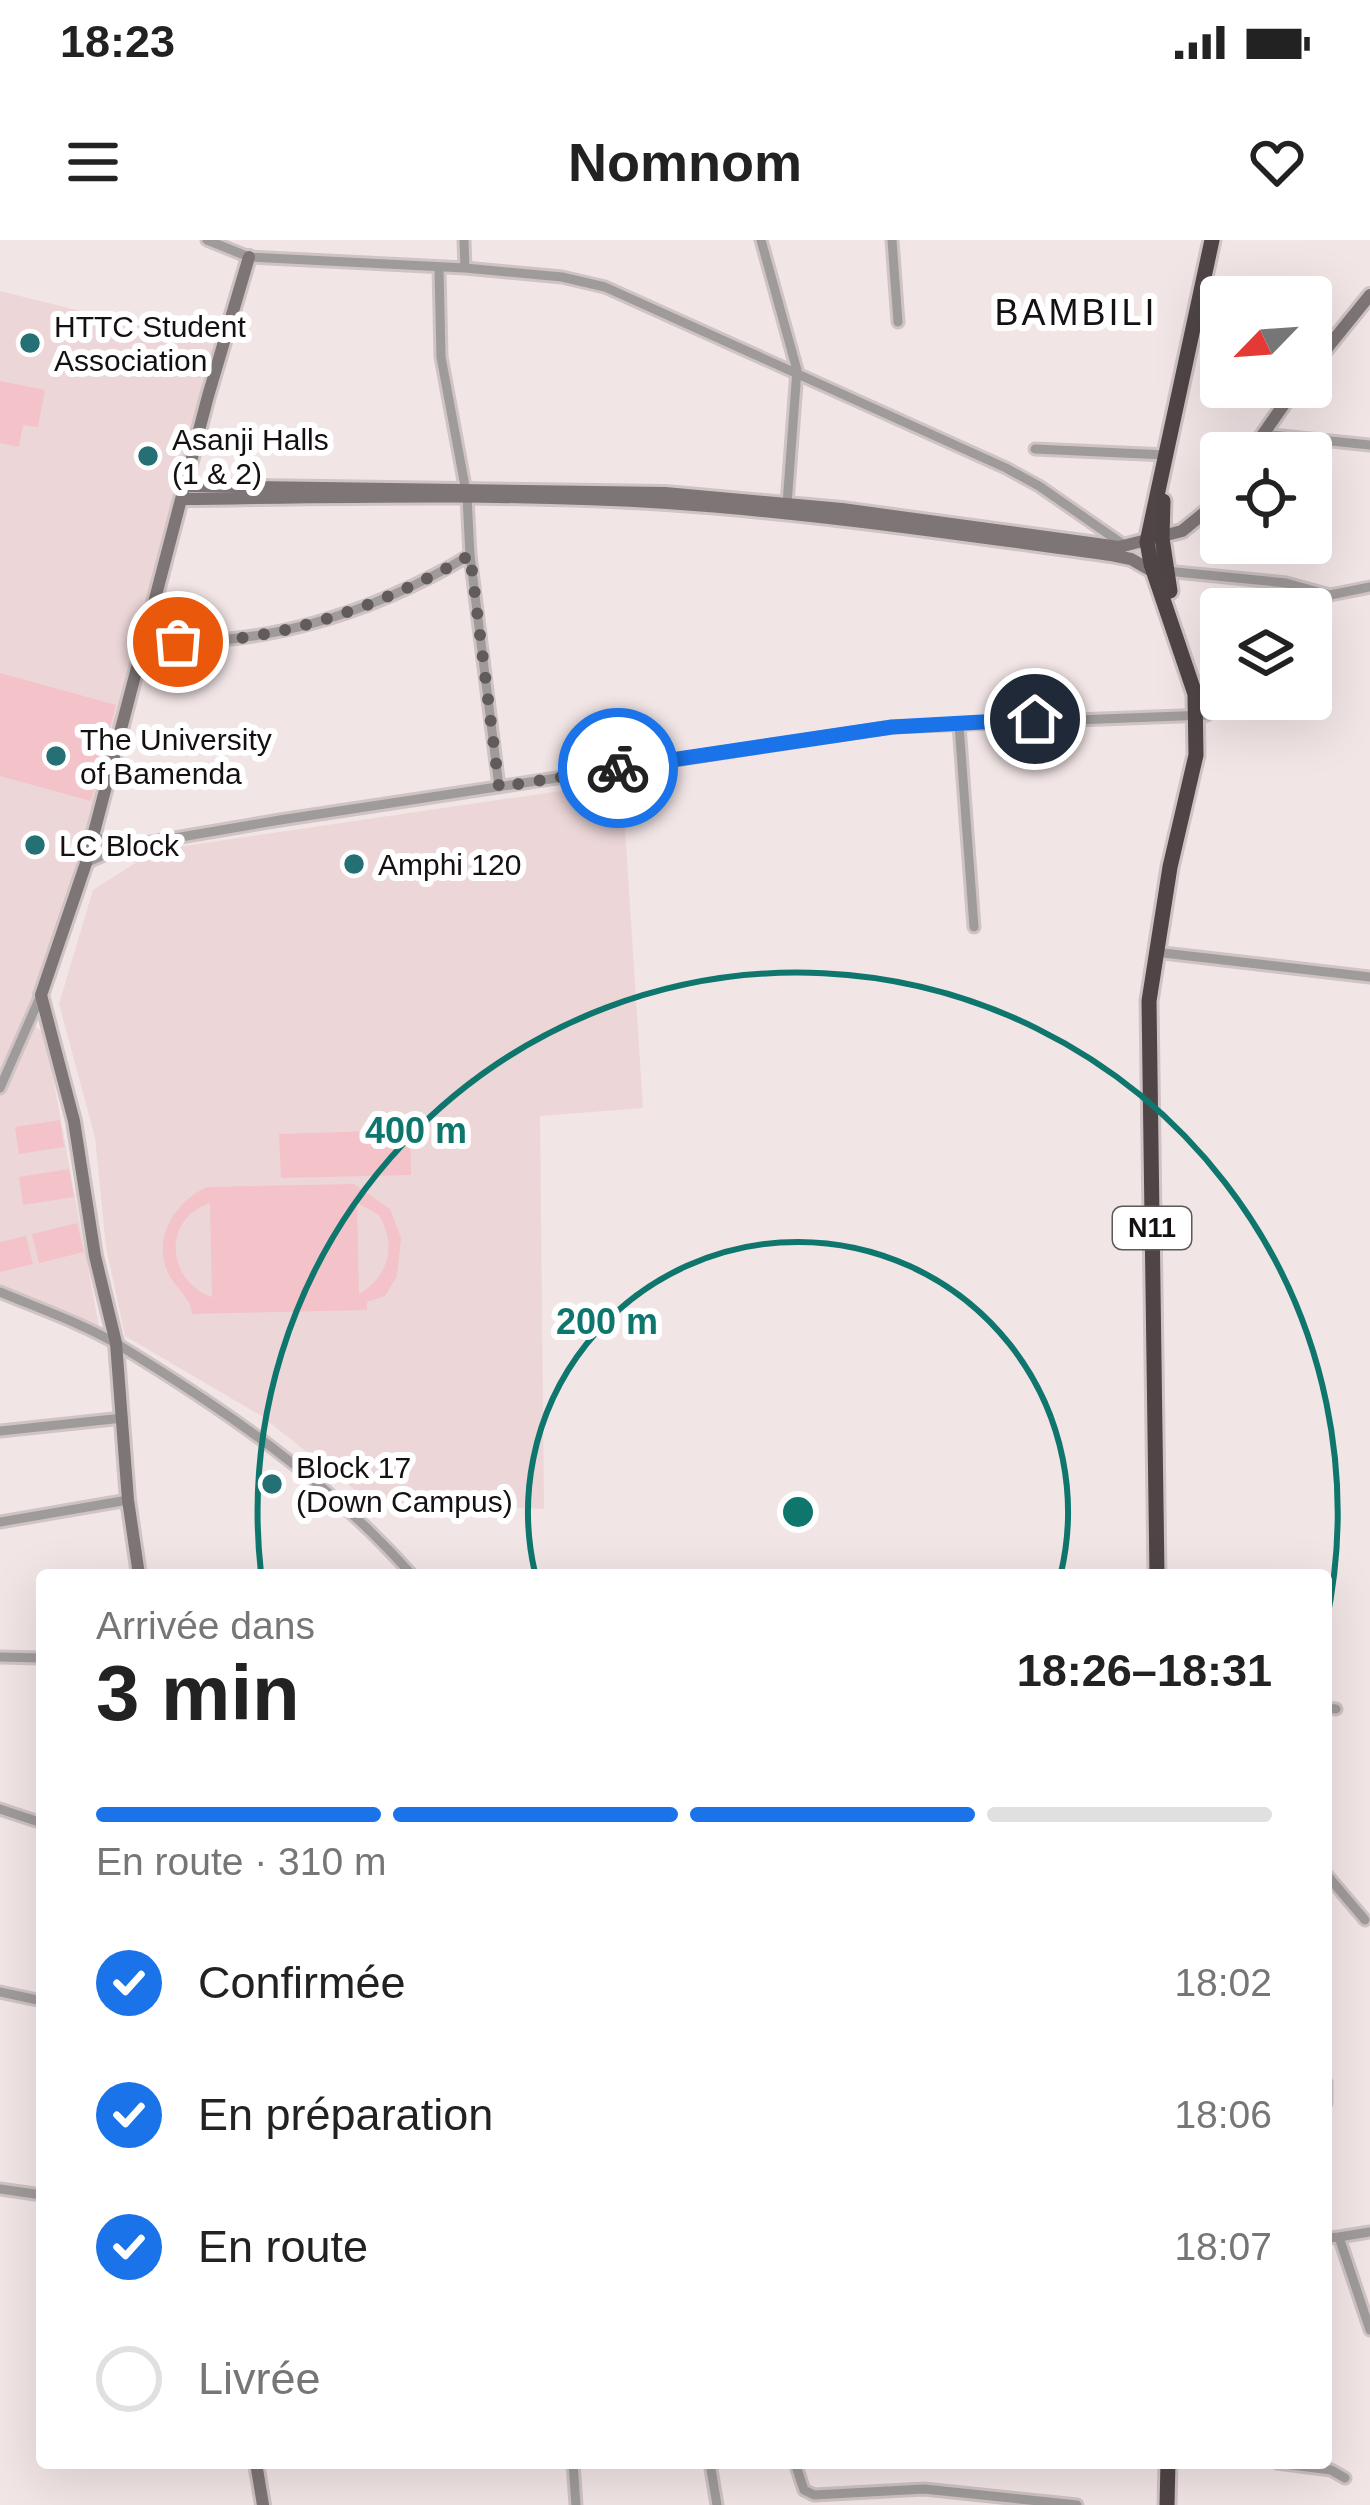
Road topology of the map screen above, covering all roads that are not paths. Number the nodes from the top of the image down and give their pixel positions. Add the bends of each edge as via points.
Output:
1 (207, 240) edge
2 (243, 240) edge
3 (464, 240) edge
4 (761, 240) edge
5 (892, 240) edge
6 (1212, 240) edge
7 (243, 255) junction
8 (439, 268) junction
9 (465, 268) junction
10 (1370, 295) edge
11 (898, 322) dead end
12 (1332, 342) edge
13 (796, 370) junction
14 (1332, 442) edge
15 (1370, 446) edge
16 (1035, 449) dead end
17 (1165, 461) junction
18 (192, 463) junction
19 (216, 486) junction
20 (184, 492) junction
21 (466, 492) junction
22 (787, 504) junction
23 (1200, 517) edge
24 (1084, 520) junction
25 (1155, 537) junction
26 (1080, 542) junction
27 (1126, 546) junction
28 (470, 555) junction
29 (1162, 571) junction
30 (1370, 586) edge
31 (146, 639) junction
32 (1200, 709) edge
33 (1200, 715) edge
34 (1201, 720) edge
35 (959, 725) junction
36 (499, 787) junction
37 (92, 835) junction
38 (122, 847) junction
39 (86, 863) junction
40 (974, 927) dead end
41 (1155, 952) junction
42 (1370, 977) edge
43 (41, 994) junction
44 (0, 1088) edge
45 (0, 1292) edge
46 (116, 1343) junction
47 (123, 1418) junction
48 (0, 1431) edge
49 (128, 1500) junction
50 (0, 1522) edge
51 (138, 1569) edge
52 (407, 1569) edge
53 (1157, 1569) edge
54 (0, 1658) edge
55 (36, 1658) edge
56 (0, 1808) edge
57 (36, 1821) edge
58 (1332, 1881) edge
59 (1365, 1920) dead end
60 (0, 1992) edge
61 (36, 2000) edge
62 (0, 2189) edge
63 (36, 2194) edge
64 (1370, 2232) edge
65 (1339, 2237) junction
66 (1332, 2238) edge
67 (1370, 2330) edge
68 (257, 2469) edge
69 (573, 2469) edge
70 (711, 2469) edge
71 (798, 2469) edge
72 (1168, 2469) edge
73 (1323, 2469) edge
74 (1345, 2478) dead end
75 (974, 2499) edge
76 (262, 2505) edge
77 (576, 2505) edge
78 (717, 2505) edge
79 (1077, 2505) edge
80 (1167, 2505) edge

1 - 7 street
2 - 7 street
3 - 9 street
4 - 13 street
5 - 11 street
6 - 17 highway, N11
7 - 8 street
7 - 18 street
8 - 9 street
8 - 21 street via 441,357
9 - 13 street via 604,286
10 - 12 street
13 - 22 street
13 - 24 street via 1039,485
14 - 15 street
16 - 17 street
17 - 25 highway, N11
18 - 19 street
18 - 20 street
19 - 20 street
19 - 21 street
20 - 21 street
20 - 31 street
21 - 22 street
21 - 28 street
21 - 29 street via 841,518 1131,559
22 - 26 street
23 - 25 street
24 - 26 street
24 - 27 street
25 - 27 street
25 - 29 highway, N11
26 - 27 street
28 - 31 street via 428,580 257,637
28 - 36 street
29 - 30 street via 1286,583 1330,596
29 - 32 highway, N11
31 - 37 street
33 - 35 street
34 - 41 highway, N11
35 - 36 street via 892,727
35 - 40 street
36 - 38 street
37 - 38 street
37 - 39 street
38 - 39 street
39 - 43 street
41 - 42 street
41 - 53 highway, N11 via 1149,1001
43 - 44 street
43 - 46 street
45 - 46 street
46 - 47 street
46 - 52 street via 240,1421
47 - 48 street
47 - 49 street
49 - 50 street
49 - 51 street
54 - 55 street
56 - 57 street
58 - 59 street
60 - 61 street
62 - 63 street
64 - 65 street
65 - 66 street
65 - 67 street
68 - 76 street
69 - 77 street
70 - 78 street
71 - 75 street via 814,2495 924,2489
72 - 80 highway
73 - 74 street
75 - 79 street

